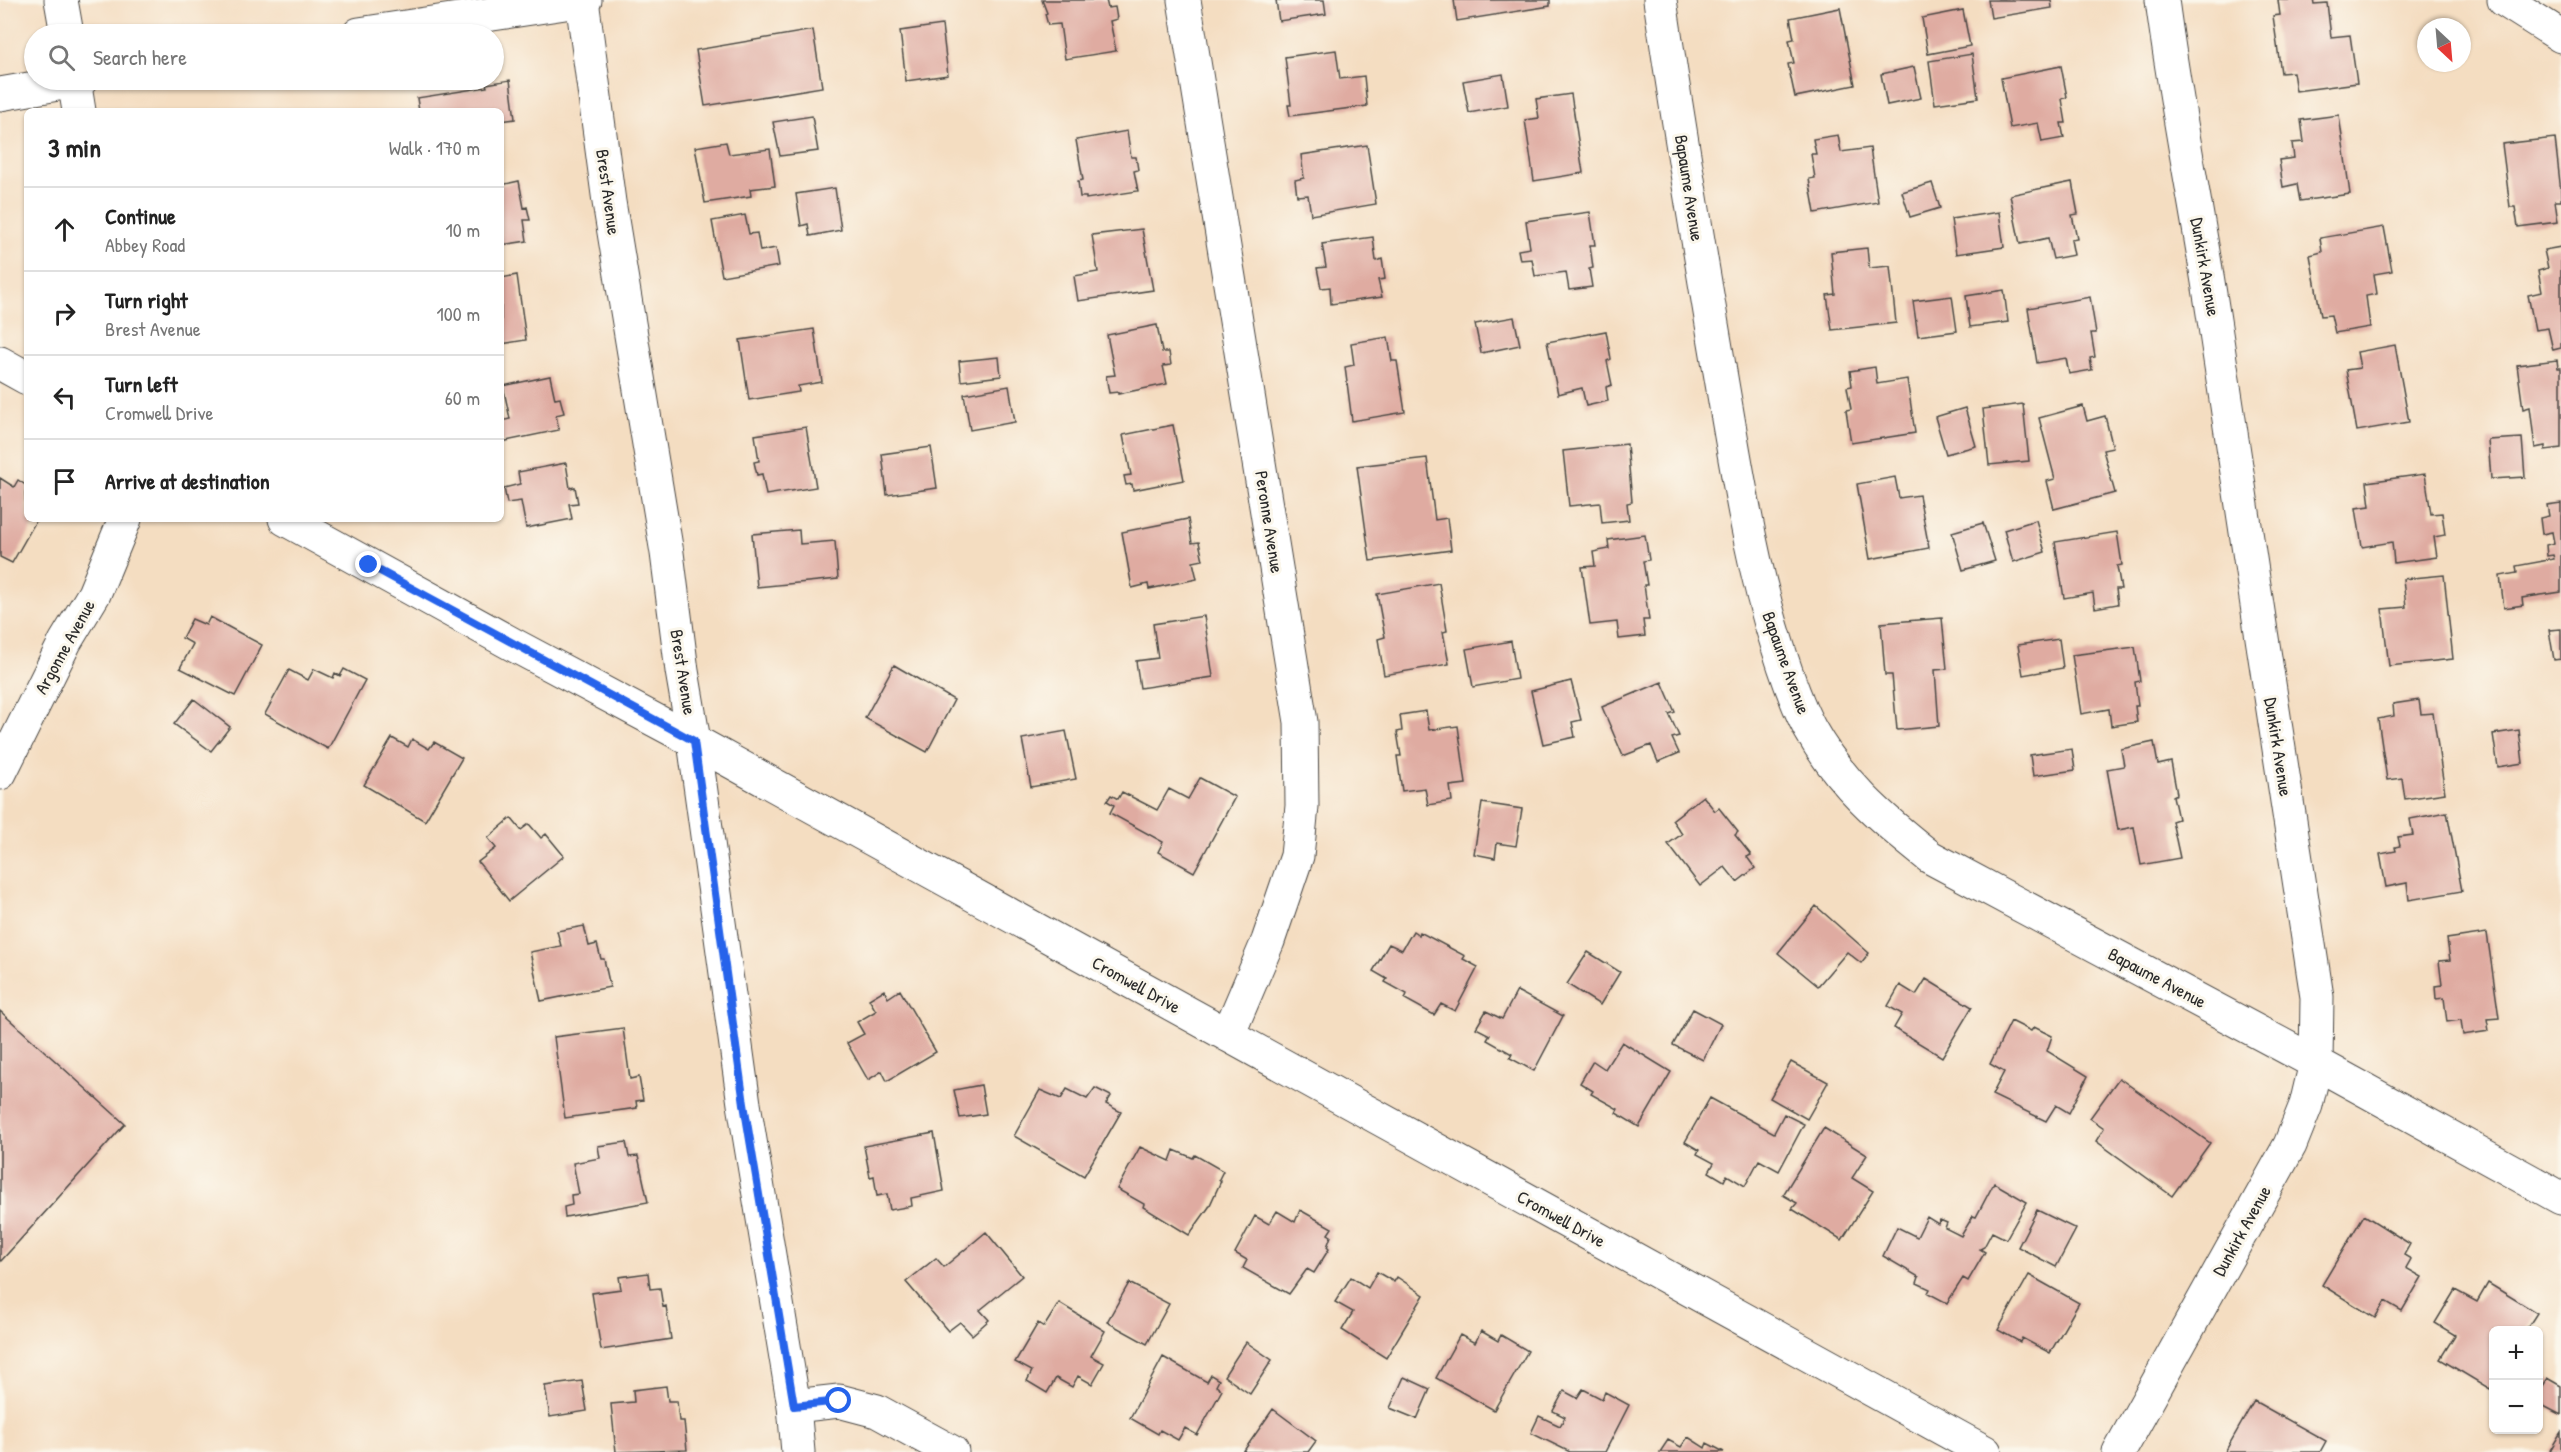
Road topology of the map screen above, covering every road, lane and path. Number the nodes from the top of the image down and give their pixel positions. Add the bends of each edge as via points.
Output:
1 (62, 0) edge
2 (583, 0) edge
3 (1184, 0) edge
4 (1660, 0) edge
5 (2162, 0) edge
6 (2504, 0) edge
7 (66, 24) edge
8 (425, 24) edge
9 (2561, 36) edge
10 (51, 90) edge
11 (0, 94) edge
12 (0, 363) edge
13 (24, 376) edge
14 (124, 522) edge
15 (290, 522) edge
16 (694, 741) junction
17 (0, 773) edge
18 (1228, 1035) junction
19 (2316, 1063) junction
20 (2561, 1198) edge
21 (794, 1406) junction
22 (798, 1452) edge
23 (952, 1452) edge
24 (1985, 1452) edge
25 (2119, 1452) edge

1 - 7 street
2 - 8 street
2 - 16 street, Brest Avenue via 609,202 668,553
3 - 18 street, Peronne Avenue via 1301,722 1302,806 1297,856 1268,941
4 - 19 street, Bapaume Avenue via 1746,525 1767,612 1794,697 1811,730 1838,772 1880,818 1930,856
5 - 19 street, Dunkirk Avenue via 2317,997
6 - 9 street
10 - 11 street
12 - 13 street
14 - 17 street, Argonne Avenue via 94,594 65,642
15 - 16 street, Cromwell Drive
16 - 18 street, Cromwell Drive
16 - 21 street, Brest Avenue via 744,1104
18 - 24 street, Cromwell Drive
19 - 20 street, Bapaume Avenue
19 - 25 street, Dunkirk Avenue via 2290,1145
21 - 22 street, Brest Avenue
21 - 23 street via 839,1401 877,1411

